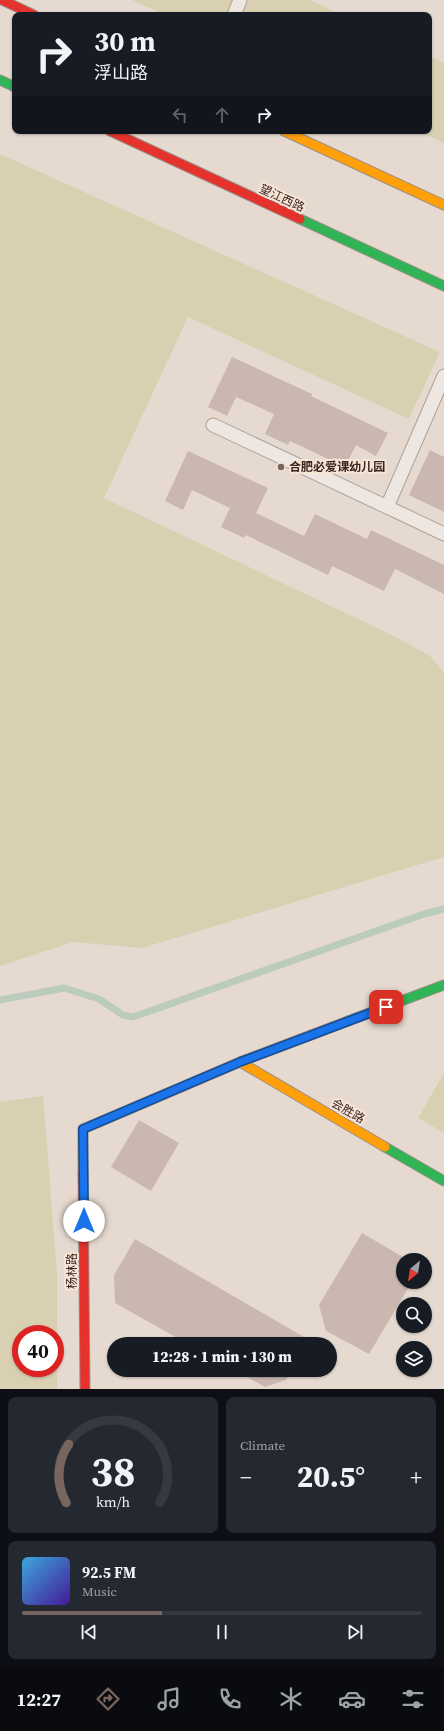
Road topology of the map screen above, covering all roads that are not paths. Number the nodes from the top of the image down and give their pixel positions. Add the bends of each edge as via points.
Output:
1 (2, 0) edge
2 (240, 0) edge
3 (28, 12) edge
4 (235, 12) edge
5 (0, 80) edge
6 (12, 86) edge
7 (116, 134) edge
8 (290, 134) edge
9 (444, 205) edge
10 (444, 286) edge
11 (444, 376) edge
12 (213, 425) dead end
13 (387, 507) junction
14 (444, 534) edge
15 (444, 985) edge
16 (240, 1062) junction
17 (444, 1181) edge
18 (85, 1389) edge

1 - 3 street
2 - 4 lane
5 - 6 street
7 - 10 street, 望江西路
8 - 9 street
11 - 13 lane
12 - 13 lane
13 - 14 lane
15 - 16 street
16 - 17 street, 会胜路
16 - 18 street, 杨林路 via 83,1129

